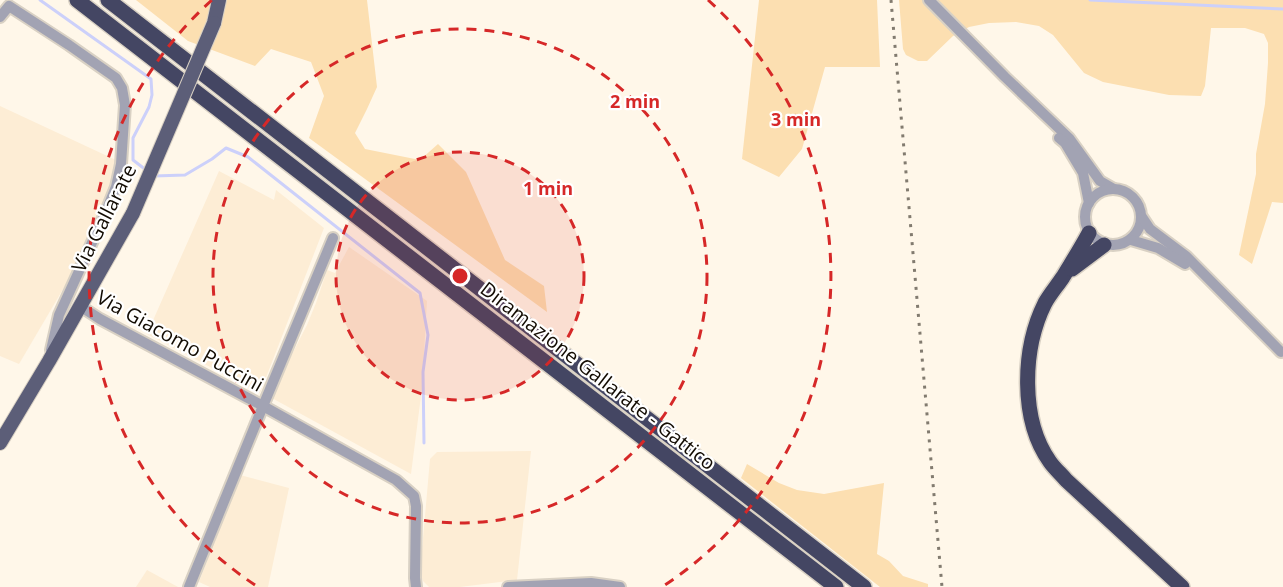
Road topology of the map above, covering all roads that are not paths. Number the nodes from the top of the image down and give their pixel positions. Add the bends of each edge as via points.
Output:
1 (77, 0) edge
2 (108, 0) edge
3 (219, 0) edge
4 (929, 0) edge
5 (0, 17) edge
6 (1005, 77) junction
7 (1114, 189) junction
8 (1089, 202) junction
9 (1142, 217) junction
10 (1089, 233) junction
11 (333, 238) dead end
12 (1131, 240) junction
13 (1104, 245) junction
14 (1063, 277) junction
15 (80, 306) junction
16 (1282, 353) edge
17 (49, 361) junction
18 (262, 406) junction
19 (0, 443) edge
20 (189, 587) edge
21 (416, 587) edge
22 (508, 587) edge
23 (620, 587) edge
24 (836, 587) edge
25 (864, 587) edge
26 (1182, 587) edge

1 - 24 highway, Diramazione Gallarate - Gattico
2 - 25 highway, Diramazione Gallarate - Gattico
3 - 15 main road, Via Gallarate, bridge via 214,23 133,213
4 - 6 street
5 - 17 street via 9,6 116,78 125,105 116,187 59,315
6 - 7 street via 1069,138 1100,181
6 - 8 street via 1065,143 1083,172
7 - 8 street via 1104,190
7 - 9 street via 1136,200
8 - 10 street via 1084,218
9 - 12 street
9 - 16 street via 1150,229 1186,256
10 - 13 street
10 - 14 highway
11 - 18 street, Via Giacomo Puccini
12 - 13 street
12 - 16 street via 1158,248 1183,262 1243,324
13 - 14 highway
14 - 26 highway via 1045,303 1030,351 1028,397 1038,438 1050,462 1066,480
15 - 17 main road, Via Gallarate
15 - 18 street, Via Giacomo Puccini
17 - 19 main road, Via Gallarate
18 - 20 street, Via Giacomo Puccini
18 - 21 street, Via Giacomo Puccini via 396,480 414,496
22 - 23 street via 591,583

